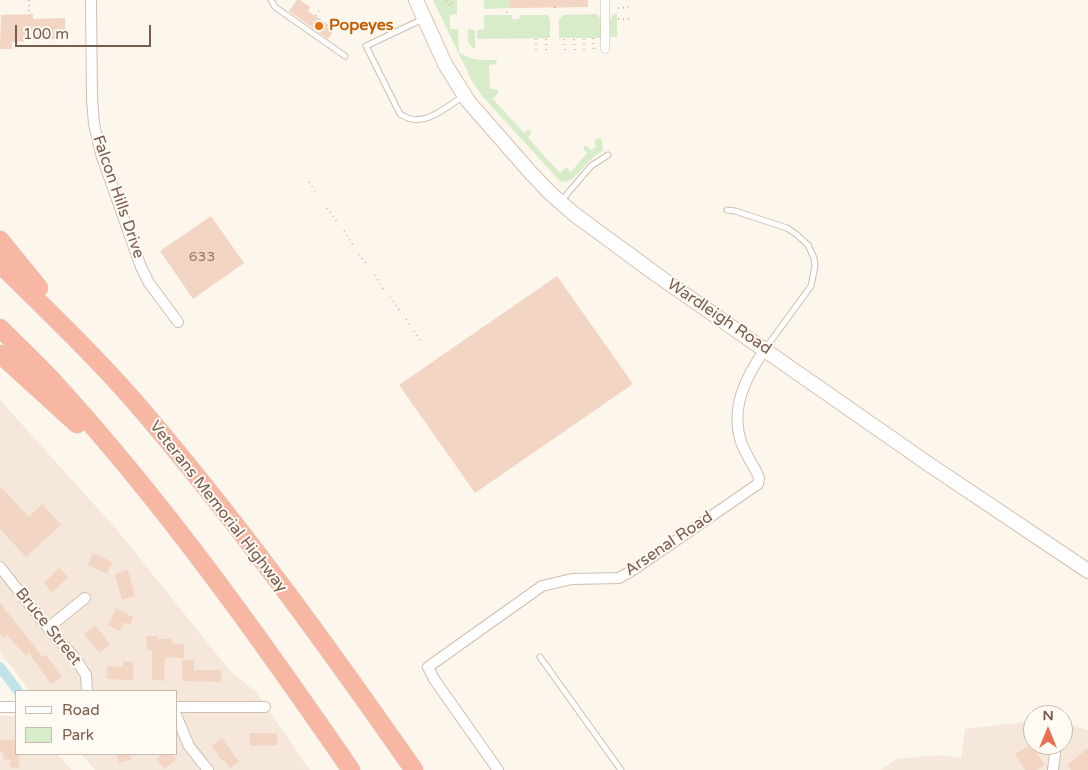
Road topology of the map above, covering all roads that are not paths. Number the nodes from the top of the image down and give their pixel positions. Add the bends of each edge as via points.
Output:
1 (91, 0) edge
2 (271, 0) edge
3 (416, 0) edge
4 (605, 0) edge
5 (424, 19) junction
6 (606, 49) dead end
7 (345, 56) dead end
8 (464, 95) junction
9 (608, 155) dead end
10 (560, 202) junction
11 (727, 210) dead end
12 (0, 240) edge
13 (0, 264) edge
14 (178, 322) dead end
15 (0, 328) edge
16 (765, 349) junction
17 (90, 353) junction
18 (0, 354) edge
19 (135, 478) junction
20 (0, 567) edge
21 (1088, 571) edge
22 (85, 598) dead end
23 (48, 628) junction
24 (540, 657) dead end
25 (87, 690) edge
26 (0, 707) edge
27 (15, 707) edge
28 (178, 707) edge
29 (265, 707) dead end
30 (178, 720) edge
31 (1054, 755) edge
32 (208, 770) edge
33 (351, 770) edge
34 (414, 770) edge
35 (498, 770) edge
36 (621, 770) edge
37 (1052, 770) edge

1 - 14 street, Falcon Hills Drive via 92,99 101,154 141,267
2 - 7 lane via 275,7
3 - 5 main road, Wardleigh Road
4 - 6 street
5 - 8 main road, Wardleigh Road
5 - 8 lane via 366,46 400,114 414,120 428,119
8 - 10 main road, Wardleigh Road via 506,147
9 - 10 lane via 591,166
10 - 16 main road, Wardleigh Road via 611,242
11 - 16 lane via 787,228 804,239 814,258 811,286
12 - 17 highway
13 - 17 highway, Veterans Memorial Highway
15 - 19 highway via 51,379
16 - 21 main road, Wardleigh Road
16 - 35 street, Arsenal Road via 744,384 737,421 742,442 759,478 758,484 619,578 572,579 542,586 428,666
17 - 34 highway, Veterans Memorial Highway via 216,499
18 - 19 highway
19 - 33 highway via 180,532
20 - 23 street, Bruce Street
22 - 23 street
23 - 25 street, Bruce Street via 86,675
24 - 36 lane
26 - 27 street
28 - 29 street
30 - 32 street via 189,746
31 - 37 street

